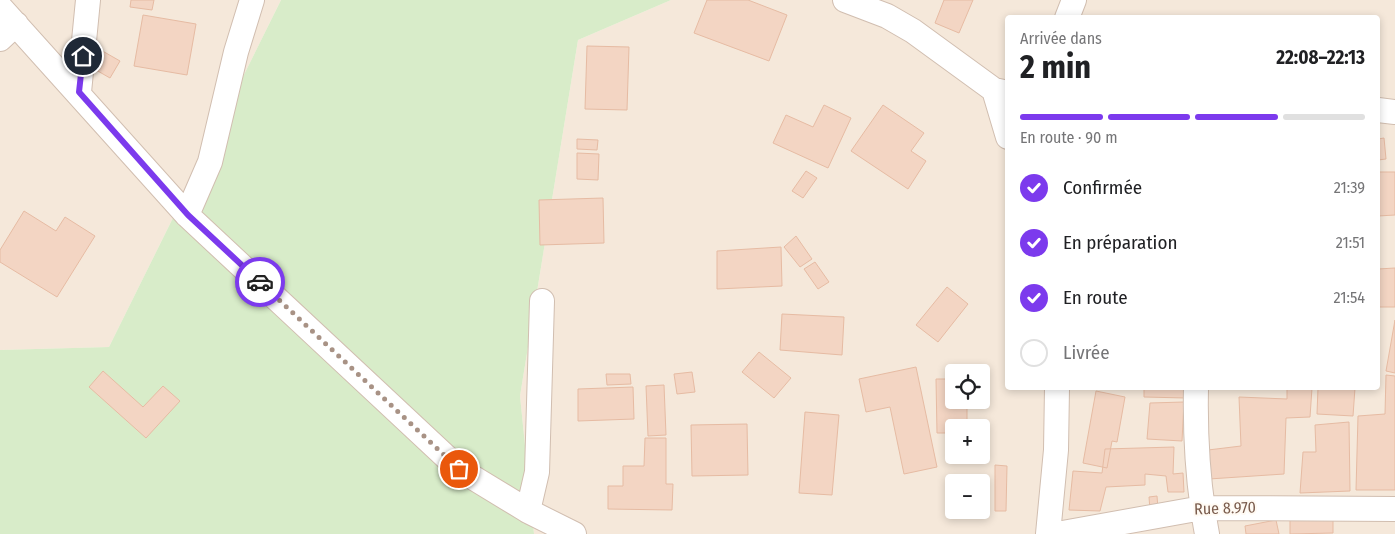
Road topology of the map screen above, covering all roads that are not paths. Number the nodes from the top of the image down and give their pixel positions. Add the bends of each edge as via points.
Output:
1 (88, 0) edge
2 (252, 0) edge
3 (847, 0) edge
4 (1074, 0) edge
5 (0, 7) edge
6 (1067, 15) edge
7 (8, 32) edge
8 (79, 92) junction
9 (1001, 92) edge
10 (1380, 110) edge
11 (1395, 112) edge
12 (1005, 118) edge
13 (188, 215) junction
14 (542, 301) dead end
15 (1057, 390) edge
16 (1196, 390) edge
17 (1202, 508) junction
18 (1395, 509) edge
19 (528, 511) junction
20 (574, 534) edge
21 (1048, 534) edge
22 (1057, 534) edge
23 (1208, 534) edge

1 - 8 street
2 - 13 street via 210,162
3 - 9 street via 887,16 913,31
4 - 6 street
5 - 7 street
7 - 8 street
8 - 13 street
9 - 12 street
10 - 11 street
13 - 19 street via 459,469
14 - 19 street via 537,472
15 - 21 street via 1056,450
16 - 17 street
17 - 18 street, Rue 8.970
17 - 22 street, Rue 8.970
17 - 23 street
19 - 20 street

